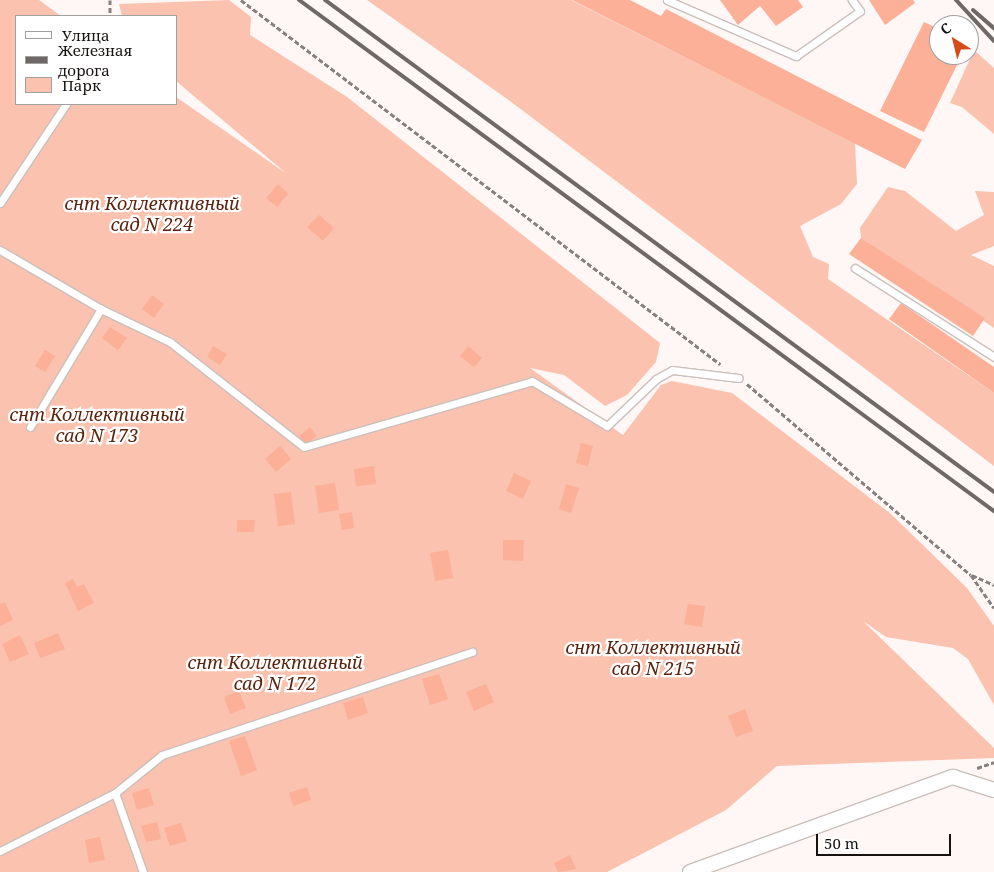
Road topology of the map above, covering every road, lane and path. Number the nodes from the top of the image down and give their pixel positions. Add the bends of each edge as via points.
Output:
1 (110, 0) edge
2 (240, 0) edge
3 (667, 0) edge
4 (852, 0) edge
5 (110, 15) edge
6 (65, 105) edge
7 (0, 203) edge
8 (0, 250) edge
9 (855, 268) dead end
10 (101, 309) junction
11 (994, 357) edge
12 (739, 378) junction
13 (30, 427) dead end
14 (971, 575) junction
15 (994, 585) edge
16 (994, 608) edge
17 (472, 652) dead end
18 (994, 790) edge
19 (115, 793) junction
20 (0, 851) edge
21 (143, 872) edge
22 (690, 872) edge

1 - 5 path
2 - 12 path
3 - 4 lane via 796,56 860,11
6 - 7 lane
8 - 10 lane
9 - 11 lane
10 - 12 lane via 170,342 304,447 532,381 607,426 656,379 672,370
10 - 13 lane
12 - 14 path
14 - 15 path
14 - 16 path
17 - 19 lane via 162,756
18 - 22 street via 953,777
19 - 20 lane
19 - 21 lane

